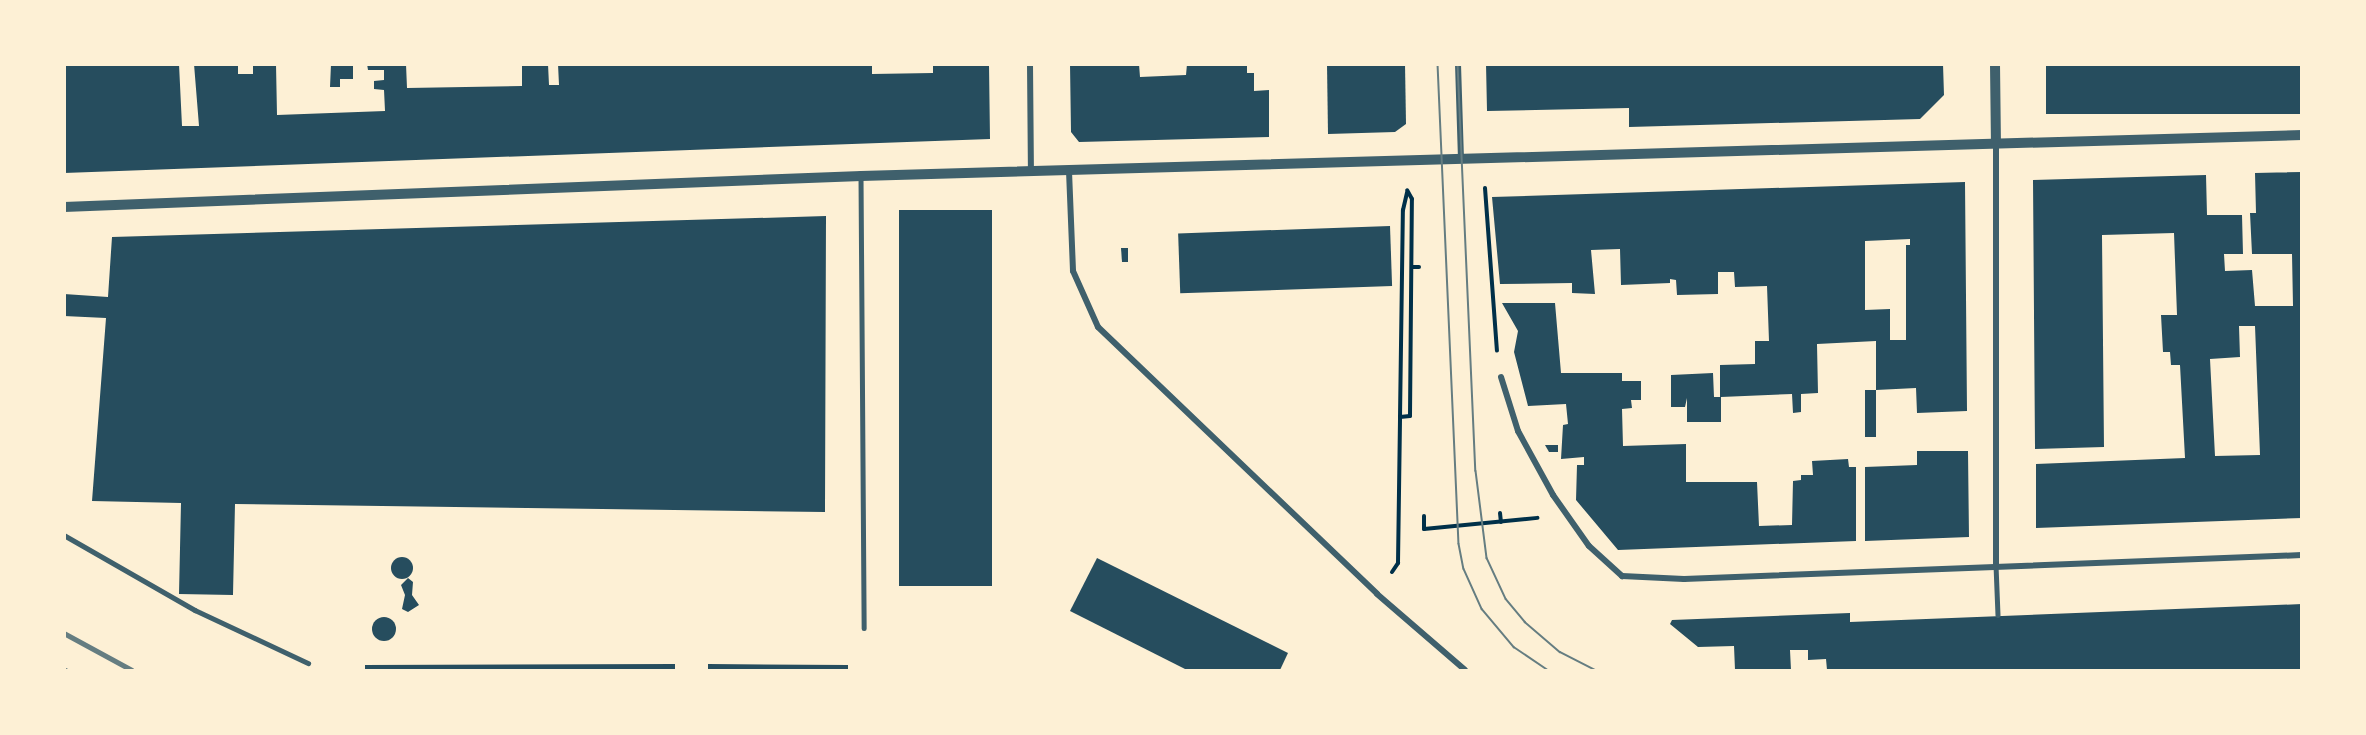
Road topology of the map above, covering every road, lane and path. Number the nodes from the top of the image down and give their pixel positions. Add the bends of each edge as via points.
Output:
1 (1030, 64) edge
2 (1458, 64) edge
3 (1995, 64) edge
4 (2301, 135) edge
5 (1996, 143) junction
6 (1480, 157) junction
7 (1461, 158) junction
8 (1407, 159) junction
9 (1031, 171) junction
10 (1069, 171) junction
11 (861, 176) junction
12 (1407, 192) junction
13 (64, 207) edge
14 (1413, 267) junction
15 (1419, 267) dead end
16 (1501, 377) joint
17 (1400, 417) junction
18 (1500, 513) dead end
19 (1568, 515) junction
20 (1424, 516) dead end
21 (1501, 522) junction
22 (64, 535) edge
23 (2301, 555) edge
24 (1996, 565) junction
25 (1377, 594) junction
26 (1998, 615) dead end
27 (864, 628) dead end
28 (308, 663) dead end
29 (1465, 670) edge

1 - 9 street
2 - 7 street
3 - 5 street
4 - 5 street
5 - 6 street
5 - 24 street
6 - 7 street
6 - 16 path
7 - 8 street
8 - 10 street
8 - 12 path
9 - 10 street
9 - 11 street
10 - 25 street via 1073,271 1098,327
11 - 13 street
11 - 27 lane
12 - 14 path via 1412,199
12 - 17 path via 1403,210
14 - 15 path
14 - 17 path via 1410,416
16 - 19 street via 1518,431
17 - 25 path via 1398,563
18 - 21 path
19 - 21 path
19 - 24 street via 1590,546 1622,576 1684,579
20 - 21 path via 1424,529
22 - 28 lane via 195,610
23 - 24 street
24 - 26 lane
25 - 29 street

